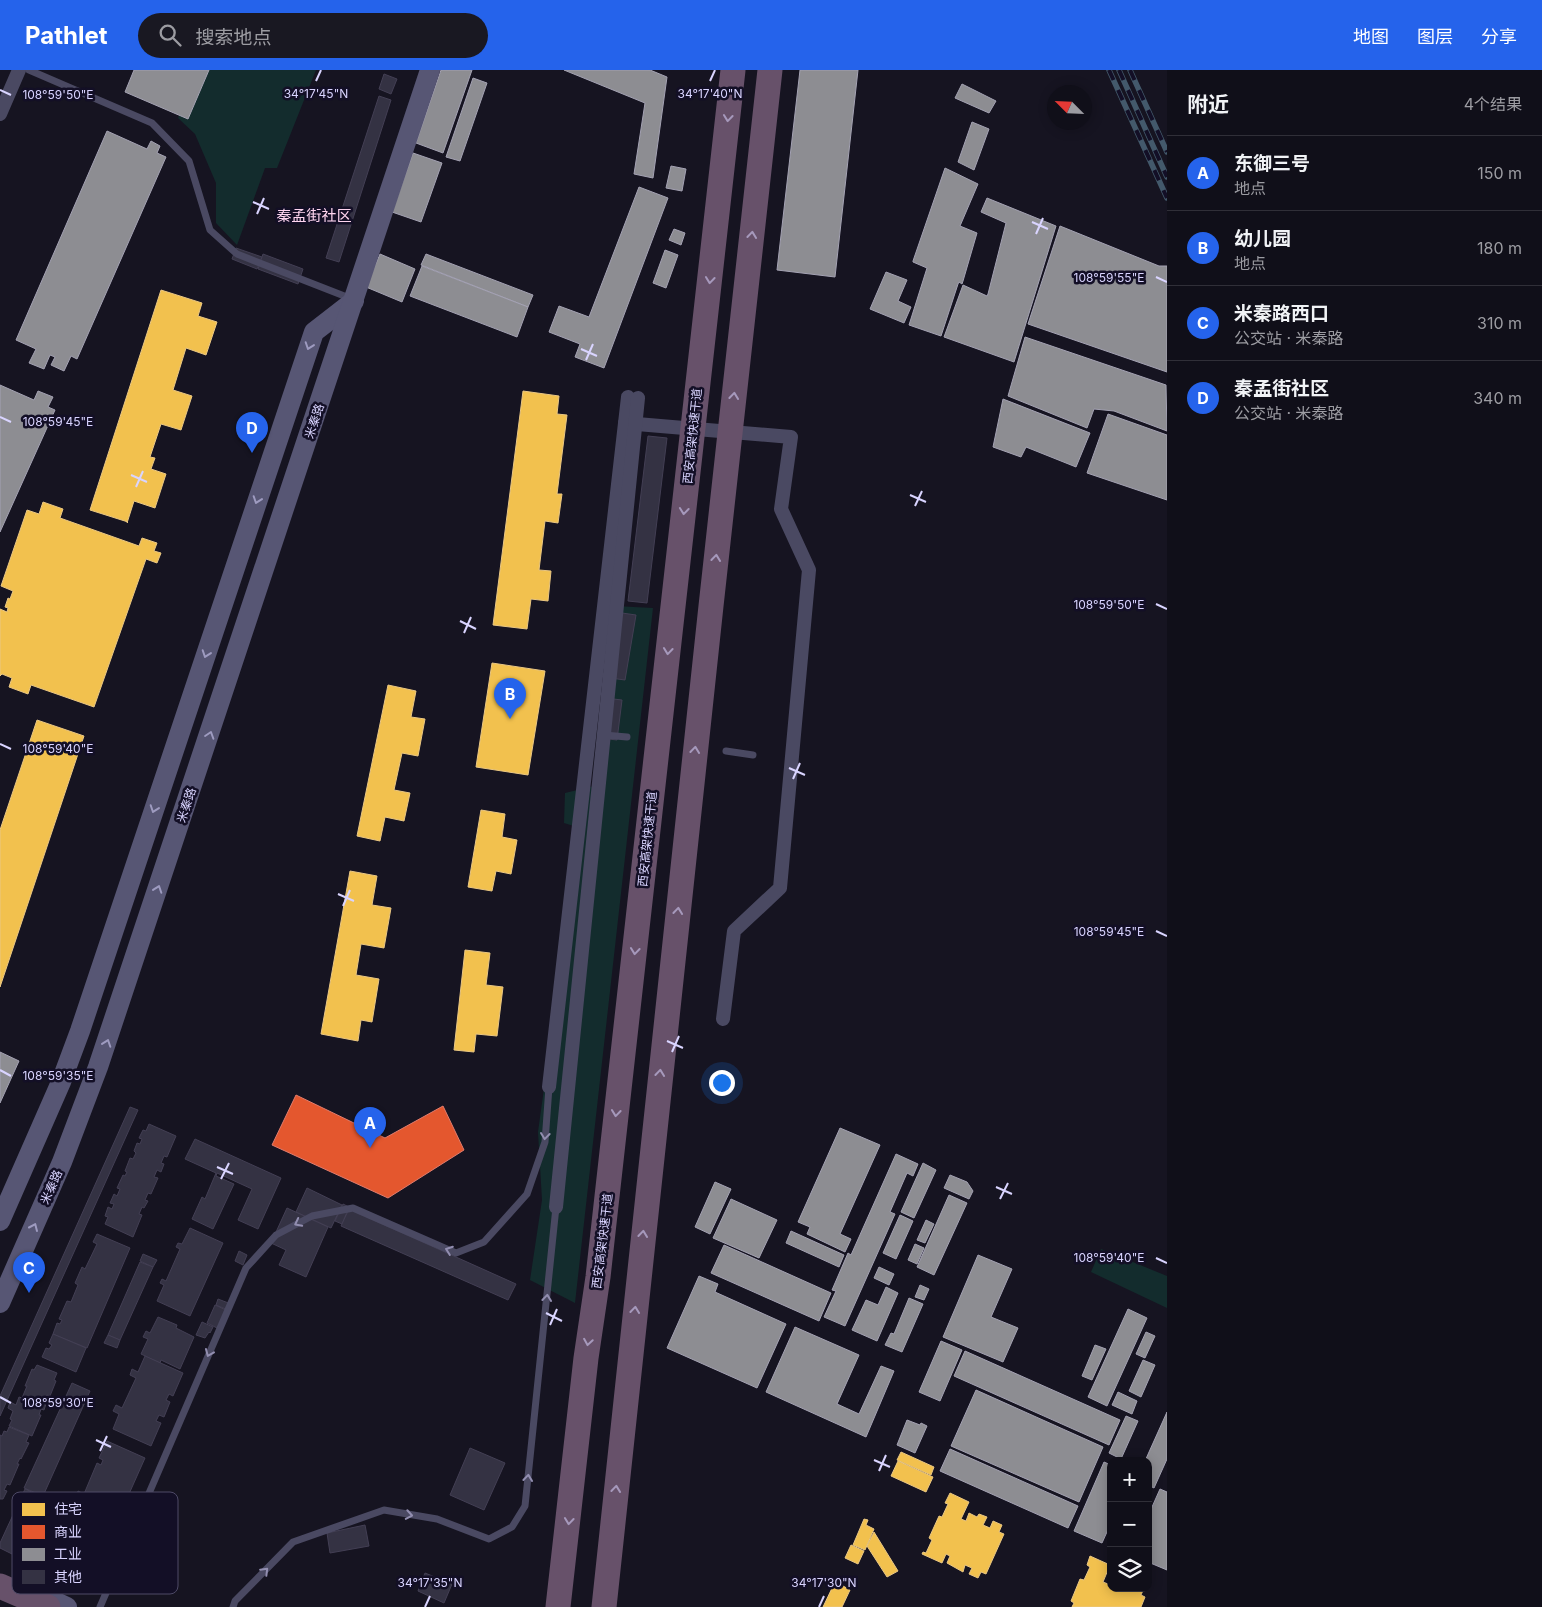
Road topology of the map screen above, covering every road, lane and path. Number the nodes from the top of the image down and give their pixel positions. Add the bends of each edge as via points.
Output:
1 (19, 70) edge
2 (29, 70) edge
3 (430, 70) edge
4 (733, 70) edge
5 (770, 70) edge
6 (0, 114) edge
7 (354, 300) junction
8 (633, 397) dead end
9 (630, 423) junction
10 (275, 448) junction
11 (302, 458) junction
12 (604, 735) junction
13 (627, 736) dead end
14 (726, 751) dead end
15 (753, 755) dead end
16 (723, 1019) dead end
17 (549, 1087) joint
18 (556, 1207) joint
19 (0, 1221) edge
20 (0, 1303) edge
21 (150, 1492) edge
22 (0, 1576) edge
23 (12, 1582) edge
24 (0, 1586) edge
25 (12, 1591) edge
26 (18, 1594) edge
27 (39, 1594) edge
28 (106, 1594) edge
29 (0, 1597) edge
30 (22, 1607) edge
31 (48, 1607) edge
32 (67, 1607) edge
33 (100, 1607) edge
34 (233, 1607) edge
35 (558, 1607) edge
36 (604, 1607) edge

1 - 6 street
2 - 7 lane via 152,123 189,161 210,230 237,254
3 - 7 street, 米秦路
4 -> 35 highway, 西安高架快速干道
36 -> 5 highway
7 -> 10 street via 314,332
7 - 11 street, 米秦路
8 - 9 street
9 - 12 street
9 - 16 street via 791,437 781,509 809,570 780,888 734,932
9 - 17 street
10 - 11 street
10 -> 19 street via 80,1030 61,1082
20 -> 11 street, 米秦路 via 62,1162 98,1067
12 - 13 lane
12 - 18 street
14 - 15 lane
17 -> 21 lane via 545,1142 527,1194 484,1242 456,1253 353,1208 312,1216 276,1235 246,1268
34 -> 18 lane via 235,1601 293,1542 384,1510 436,1520 489,1539 512,1527 525,1506
22 - 23 street
24 - 25 highway
26 - 31 highway
27 - 32 street
28 -> 33 lane
29 - 30 highway

